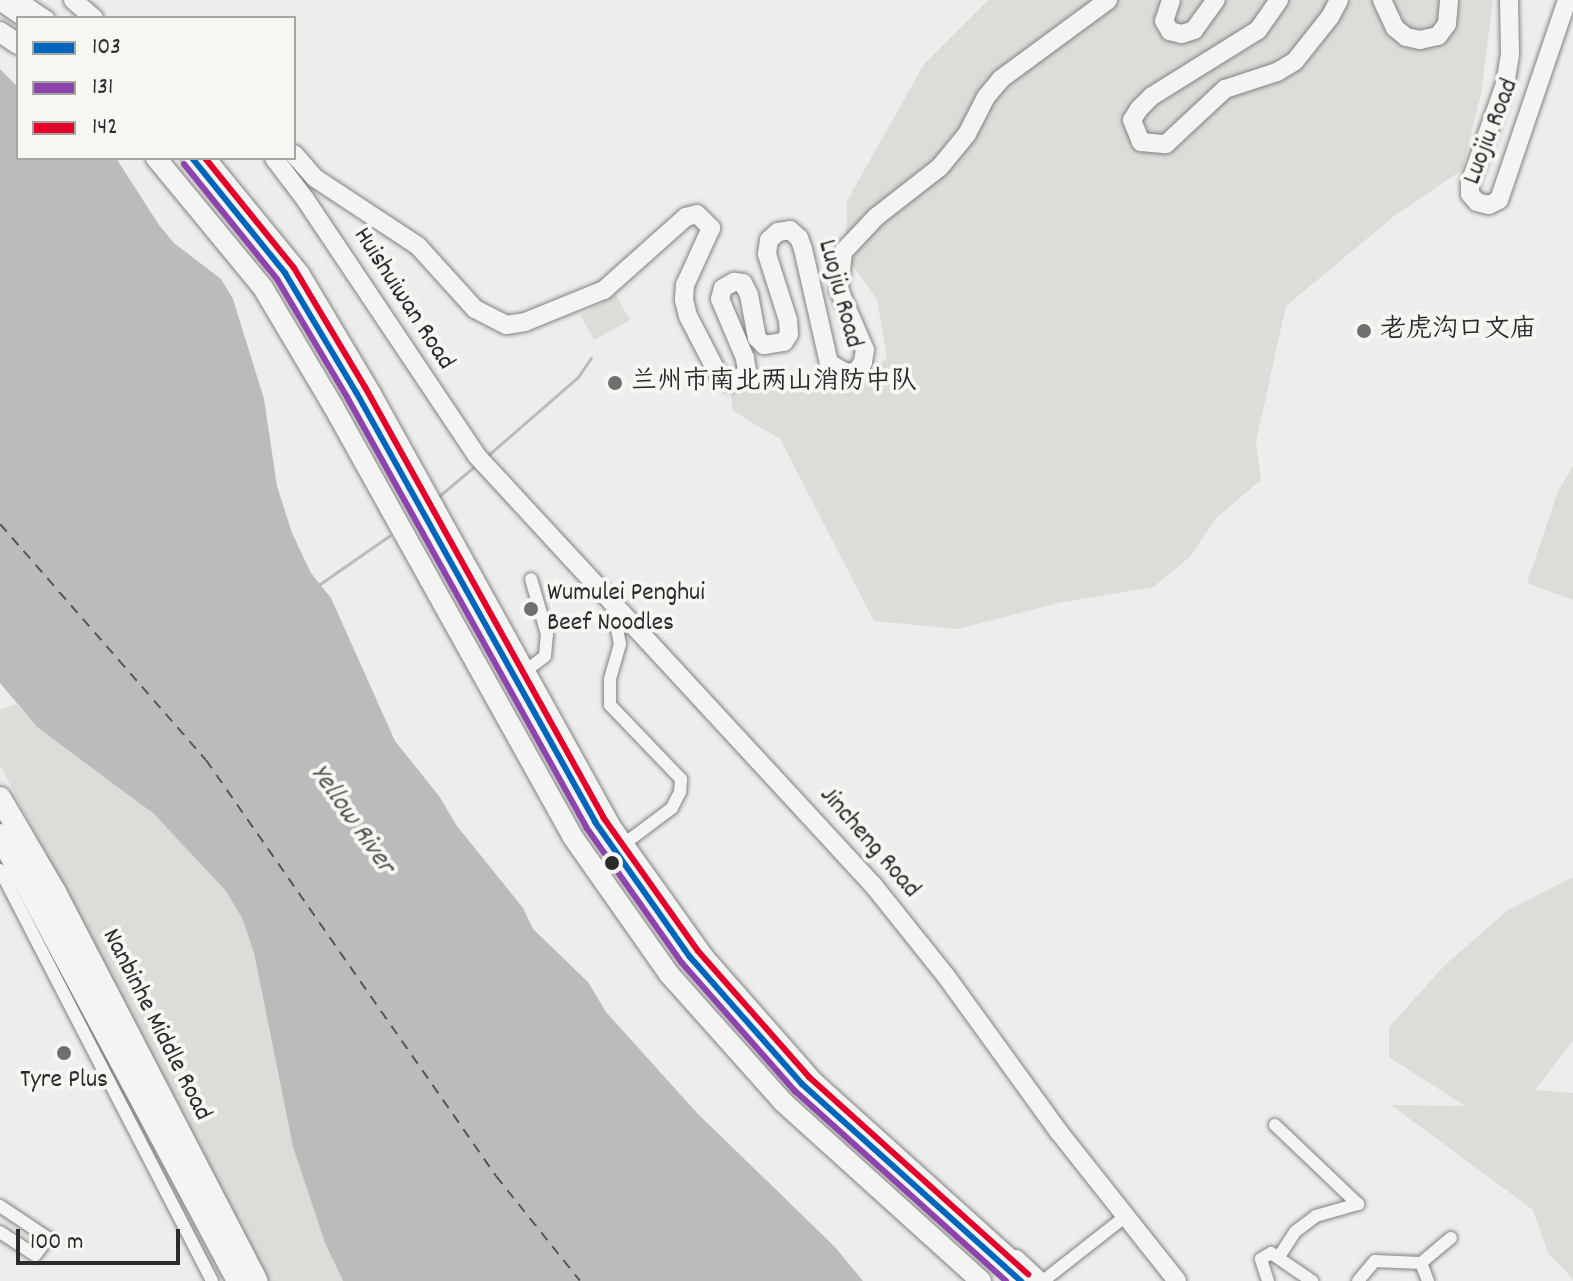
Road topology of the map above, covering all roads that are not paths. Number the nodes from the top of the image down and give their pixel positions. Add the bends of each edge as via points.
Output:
1 (0, 0) edge
2 (22, 0) edge
3 (73, 0) edge
4 (1108, 0) edge
5 (1171, 0) edge
6 (1216, 0) edge
7 (1279, 0) edge
8 (1339, 0) edge
9 (1382, 0) edge
10 (1449, 0) edge
11 (1509, 0) edge
12 (1567, 0) edge
13 (24, 16) edge
14 (46, 16) edge
15 (92, 16) edge
16 (296, 156) edge
17 (158, 160) edge
18 (194, 160) edge
19 (212, 160) edge
20 (276, 160) edge
21 (482, 462) joint
22 (531, 579) dead end
23 (611, 601) junction
24 (528, 669) junction
25 (0, 798) edge
26 (0, 835) edge
27 (620, 846) junction
28 (0, 870) edge
29 (1275, 1125) dead end
30 (0, 1206) edge
31 (1126, 1216) junction
32 (0, 1232) edge
33 (1451, 1238) dead end
34 (1279, 1257) junction
35 (1421, 1263) junction
36 (1025, 1274) edge
37 (212, 1281) edge
38 (238, 1281) edge
39 (257, 1281) edge
40 (981, 1281) edge
41 (1177, 1281) edge
42 (1268, 1281) edge
43 (1312, 1281) edge
44 (1358, 1281) edge
45 (1428, 1281) edge

1 - 13 main road
2 - 14 street
3 - 15 street
4 - 16 street, Luojiu Road via 1001,79 940,167 876,217 843,252 839,290 865,350 857,371 837,371 829,363 803,249 790,230 769,240 767,254 788,320 784,342 764,345 757,338 743,283 723,288 720,299 747,371 730,382 719,376 684,300 711,228 697,214 686,217 604,290 506,325 475,309 418,246 315,178
5 - 6 street via 1164,21 1170,31 1182,34 1194,30
7 - 8 street via 1258,30 1139,109 1132,120 1141,142 1166,144 1225,89 1295,61
9 - 10 street via 1395,28 1420,40 1438,36 1447,24
11 - 12 street, Luojiu Road via 1505,84 1470,183 1470,194 1489,205 1499,200
17 - 40 main road via 263,288 572,836 669,974 783,1102
18 - 27 main road via 285,273
19 - 24 street via 303,272
20 - 21 street, Huishuiwan Road
21 - 23 street, Jincheng Road
22 - 24 street via 547,634 545,656
23 - 27 street via 620,644 610,680 610,705 681,779 672,808
23 - 31 street, Jincheng Road via 873,885
24 - 27 street
25 - 39 highway, Nanbinhe Middle Road via 55,892
26 - 38 highway, Nanbinhe Middle Road
27 - 36 main road via 690,957 802,1084
28 - 37 street
29 - 34 street via 1358,1204 1316,1216 1295,1232
30 - 32 street via 48,1238 35,1255
31 - 36 street
31 - 41 street, Jincheng Road
33 - 35 street
34 - 42 street via 1271,1253 1261,1259
34 - 43 street
35 - 44 street via 1375,1261
35 - 45 street

